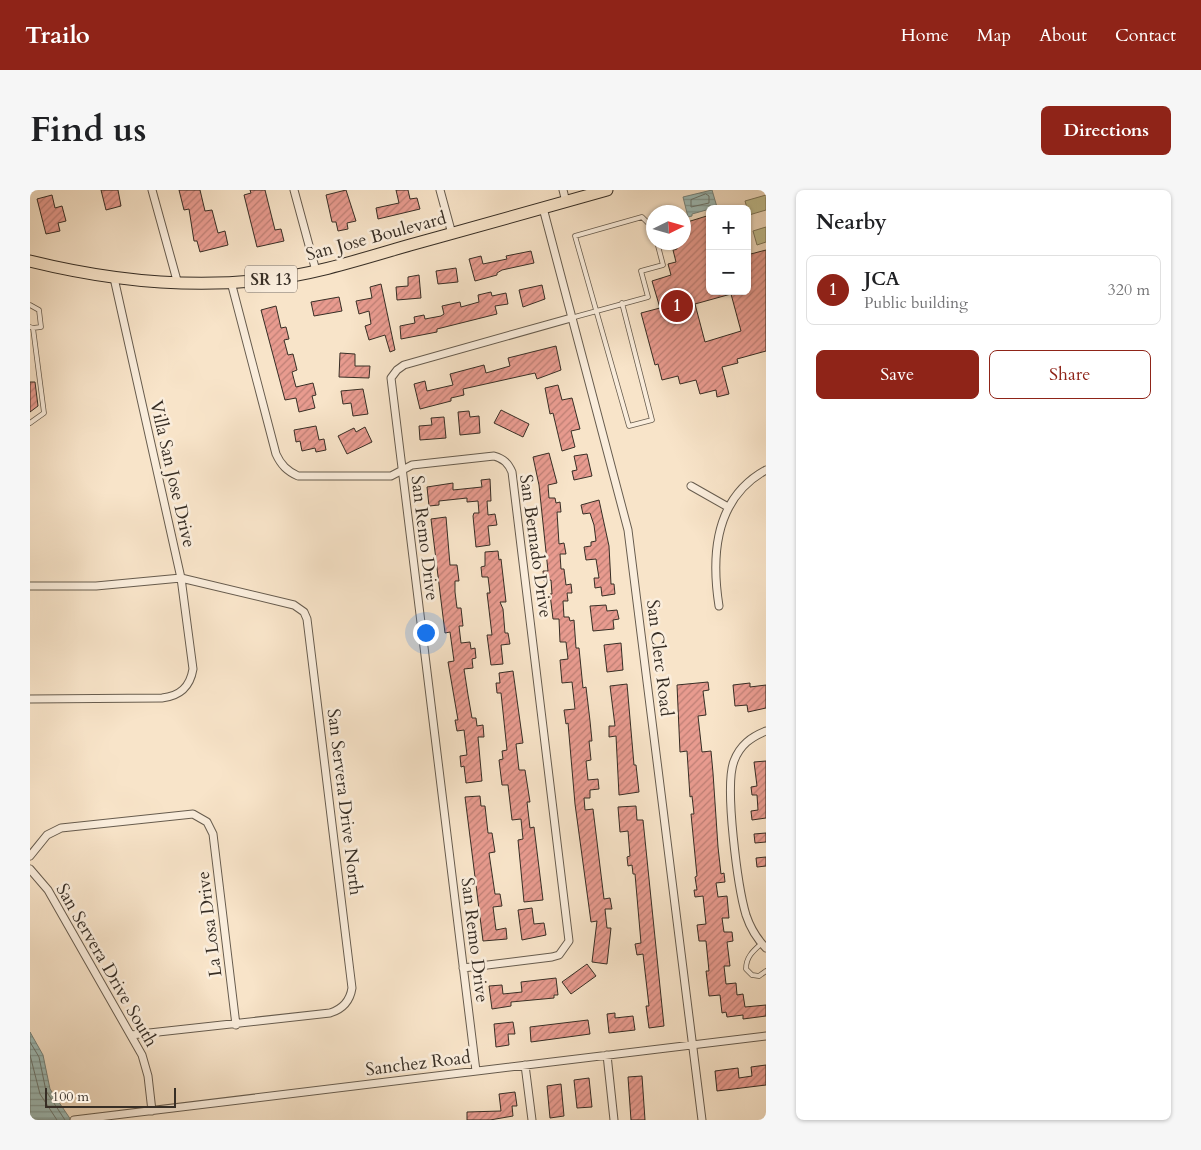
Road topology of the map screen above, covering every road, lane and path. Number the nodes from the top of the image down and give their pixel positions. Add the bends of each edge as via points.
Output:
1 (152, 190) edge
2 (294, 190) edge
3 (440, 190) edge
4 (563, 190) edge
5 (607, 190) edge
6 (566, 202) junction
7 (543, 208) junction
8 (646, 221) edge
9 (452, 234) junction
10 (659, 250) edge
11 (30, 261) edge
12 (316, 271) junction
13 (114, 278) junction
14 (230, 282) junction
15 (178, 284) junction
16 (622, 303) junction
17 (30, 305) edge
18 (597, 310) junction
19 (571, 318) junction
20 (32, 328) edge
21 (30, 423) edge
22 (766, 470) edge
23 (402, 471) junction
24 (691, 486) dead end
25 (728, 507) junction
26 (182, 578) junction
27 (30, 586) edge
28 (719, 606) dead end
29 (30, 699) edge
30 (766, 731) edge
31 (30, 856) edge
32 (30, 870) edge
33 (764, 945) edge
34 (463, 968) junction
35 (766, 971) edge
36 (236, 1025) junction
37 (131, 1035) junction
38 (766, 1036) edge
39 (692, 1045) junction
40 (607, 1055) junction
41 (525, 1066) junction
42 (476, 1071) junction
43 (152, 1110) junction
44 (74, 1120) edge
45 (532, 1120) edge
46 (614, 1120) edge
47 (702, 1120) edge

1 - 15 street
2 - 12 street
3 - 9 street
4 - 6 street
5 - 6 main road, San Jose Boulevard / SR 13
6 - 7 main road, San Jose Boulevard / SR 13
7 - 9 main road, San Jose Boulevard / SR 13
7 - 19 street, San Clerc Road
8 - 18 lane via 642,217 575,236
9 - 12 main road, San Jose Boulevard / SR 13
10 - 16 lane via 664,265 641,271 648,297
11 - 13 main road, San Jose Boulevard / SR 13
12 - 14 main road, San Jose Boulevard / SR 13
13 - 15 main road, San Jose Boulevard / SR 13
13 - 26 street, Villa San Jose Drive
14 - 15 main road, San Jose Boulevard / SR 13
14 - 23 street, San Bernado Drive via 281,464 298,476 391,476
16 - 18 lane
16 - 18 lane via 652,420 628,426
17 - 20 lane via 39,310 41,327
18 - 19 lane
19 - 23 street, San Remo Drive via 404,365 396,370 391,378 391,387
19 - 39 street, San Clerc Road via 628,530
20 - 21 lane via 44,413
22 - 25 street via 754,478
23 - 34 street, San Remo Drive
23 - 34 street, San Bernado Drive via 412,465 494,456 509,464 512,472 568,923 569,941 558,955
24 - 25 street
25 - 28 street via 719,529 714,558
26 - 27 street via 96,586
26 - 29 street, Villa San Jose Drive via 194,669 184,690 162,698
26 - 36 street, San Servera Drive North via 294,605 304,612 343,903 352,988 344,1006 330,1013
30 - 33 street via 742,745 733,762 729,783 741,895 748,922
31 - 36 street, La Losa Drive via 47,835 61,828 193,814 207,822 213,834
32 - 37 street, San Servera Drive South via 48,890
33 - 35 lane via 750,955 746,969 759,976
34 - 42 street, San Remo Drive
36 - 37 street
37 - 43 street, San Servera Drive South via 145,1063
38 - 39 street, Sanchez Road
39 - 40 street, Sanchez Road
39 - 47 street, San Clerc Road
40 - 41 street, Sanchez Road
40 - 46 street
41 - 42 street, Sanchez Road
41 - 45 street
42 - 43 street, Sanchez Road
43 - 44 street, Sanchez Road

